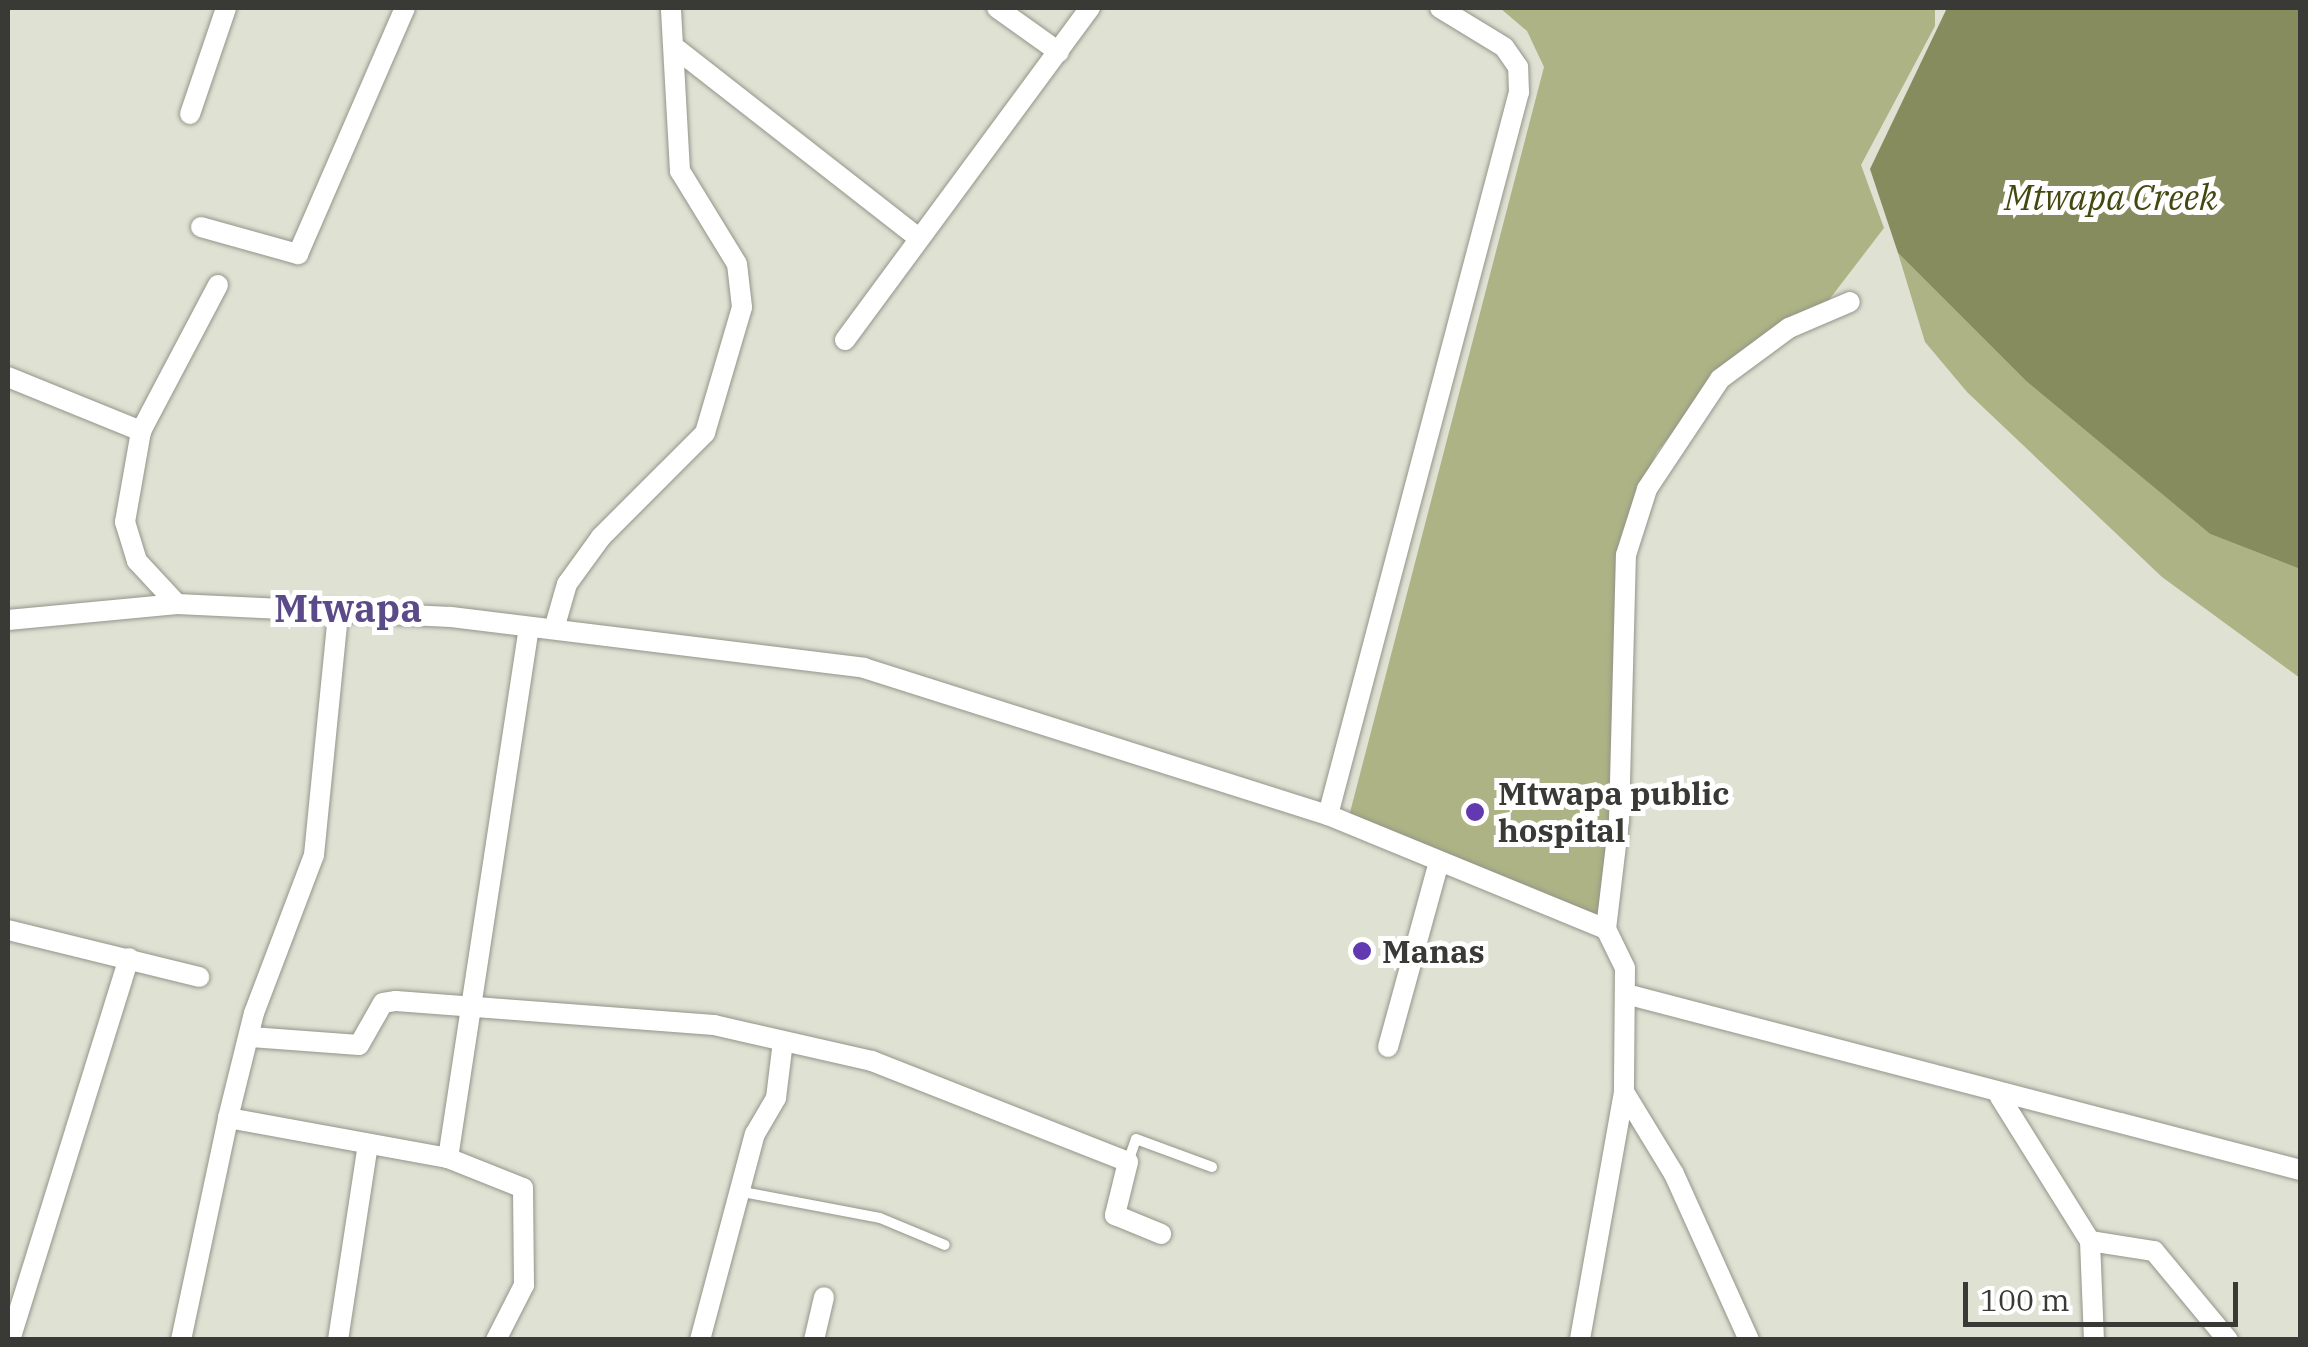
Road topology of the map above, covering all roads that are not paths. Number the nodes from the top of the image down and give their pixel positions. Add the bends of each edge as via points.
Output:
1 (226, 8) edge
2 (405, 8) edge
3 (671, 8) edge
4 (997, 8) edge
5 (1090, 8) edge
6 (1440, 8) edge
7 (678, 50) junction
8 (1059, 52) junction
9 (190, 114) dead end
10 (201, 227) dead end
11 (917, 237) junction
12 (218, 286) dead end
13 (1850, 302) dead end
14 (846, 340) dead end
15 (8, 376) edge
16 (142, 432) junction
17 (177, 604) junction
18 (338, 616) junction
19 (8, 620) edge
20 (529, 626) junction
21 (554, 628) junction
22 (1328, 816) junction
23 (1439, 862) junction
24 (1606, 928) junction
25 (8, 930) edge
26 (129, 958) junction
27 (198, 978) dead end
28 (1626, 994) junction
29 (470, 1013) junction
30 (252, 1037) junction
31 (782, 1042) junction
32 (1388, 1047) dead end
33 (1624, 1092) junction
34 (2000, 1097) junction
35 (228, 1118) junction
36 (368, 1145) junction
37 (448, 1158) junction
38 (1128, 1162) junction
39 (1212, 1167) dead end
40 (2300, 1170) edge
41 (743, 1192) junction
42 (1161, 1234) dead end
43 (2090, 1241) junction
44 (946, 1244) dead end
45 (824, 1296) dead end
46 (10, 1340) edge
47 (181, 1340) edge
48 (338, 1340) edge
49 (496, 1340) edge
50 (700, 1340) edge
51 (814, 1340) edge
52 (1580, 1340) edge
53 (1749, 1340) edge
54 (2094, 1340) edge
55 (2228, 1340) edge

1 - 9 street
2 - 10 street via 298,254
3 - 7 street
4 - 8 street
5 - 8 street
6 - 22 street via 1504,47 1518,67 1519,92
7 - 11 street
7 - 21 street via 680,170 724,235 744,289 734,348 705,433 601,537 567,584
8 - 11 street
11 - 14 street
12 - 16 street
13 - 24 street via 1789,328 1720,379 1646,490 1626,555 1619,820
15 - 16 street
16 - 17 street via 127,538
17 - 18 street
17 - 19 street
18 - 20 street
18 - 30 street via 314,855
20 - 21 street
20 - 29 street
21 - 22 street via 864,668
22 - 23 street
23 - 24 street
23 - 32 street
24 - 28 street via 1620,950
25 - 26 street
26 - 27 street
26 - 46 street
28 - 33 street
28 - 34 street via 1870,1053
29 - 30 street via 383,1003 358,1046
29 - 31 street via 714,1024
29 - 37 street
30 - 35 street
31 - 38 street via 872,1061
31 - 41 street via 776,1098 755,1134
33 - 52 street
33 - 53 street via 1670,1165
34 - 40 street
34 - 43 street
35 - 36 street
35 - 47 street
36 - 37 street
36 - 48 street
37 - 49 street via 523,1188 524,1285
38 - 39 lane via 1136,1139
38 - 42 street via 1115,1215
41 - 44 lane via 880,1218
41 - 50 street
43 - 54 street
43 - 55 street via 2154,1251
45 - 51 street

